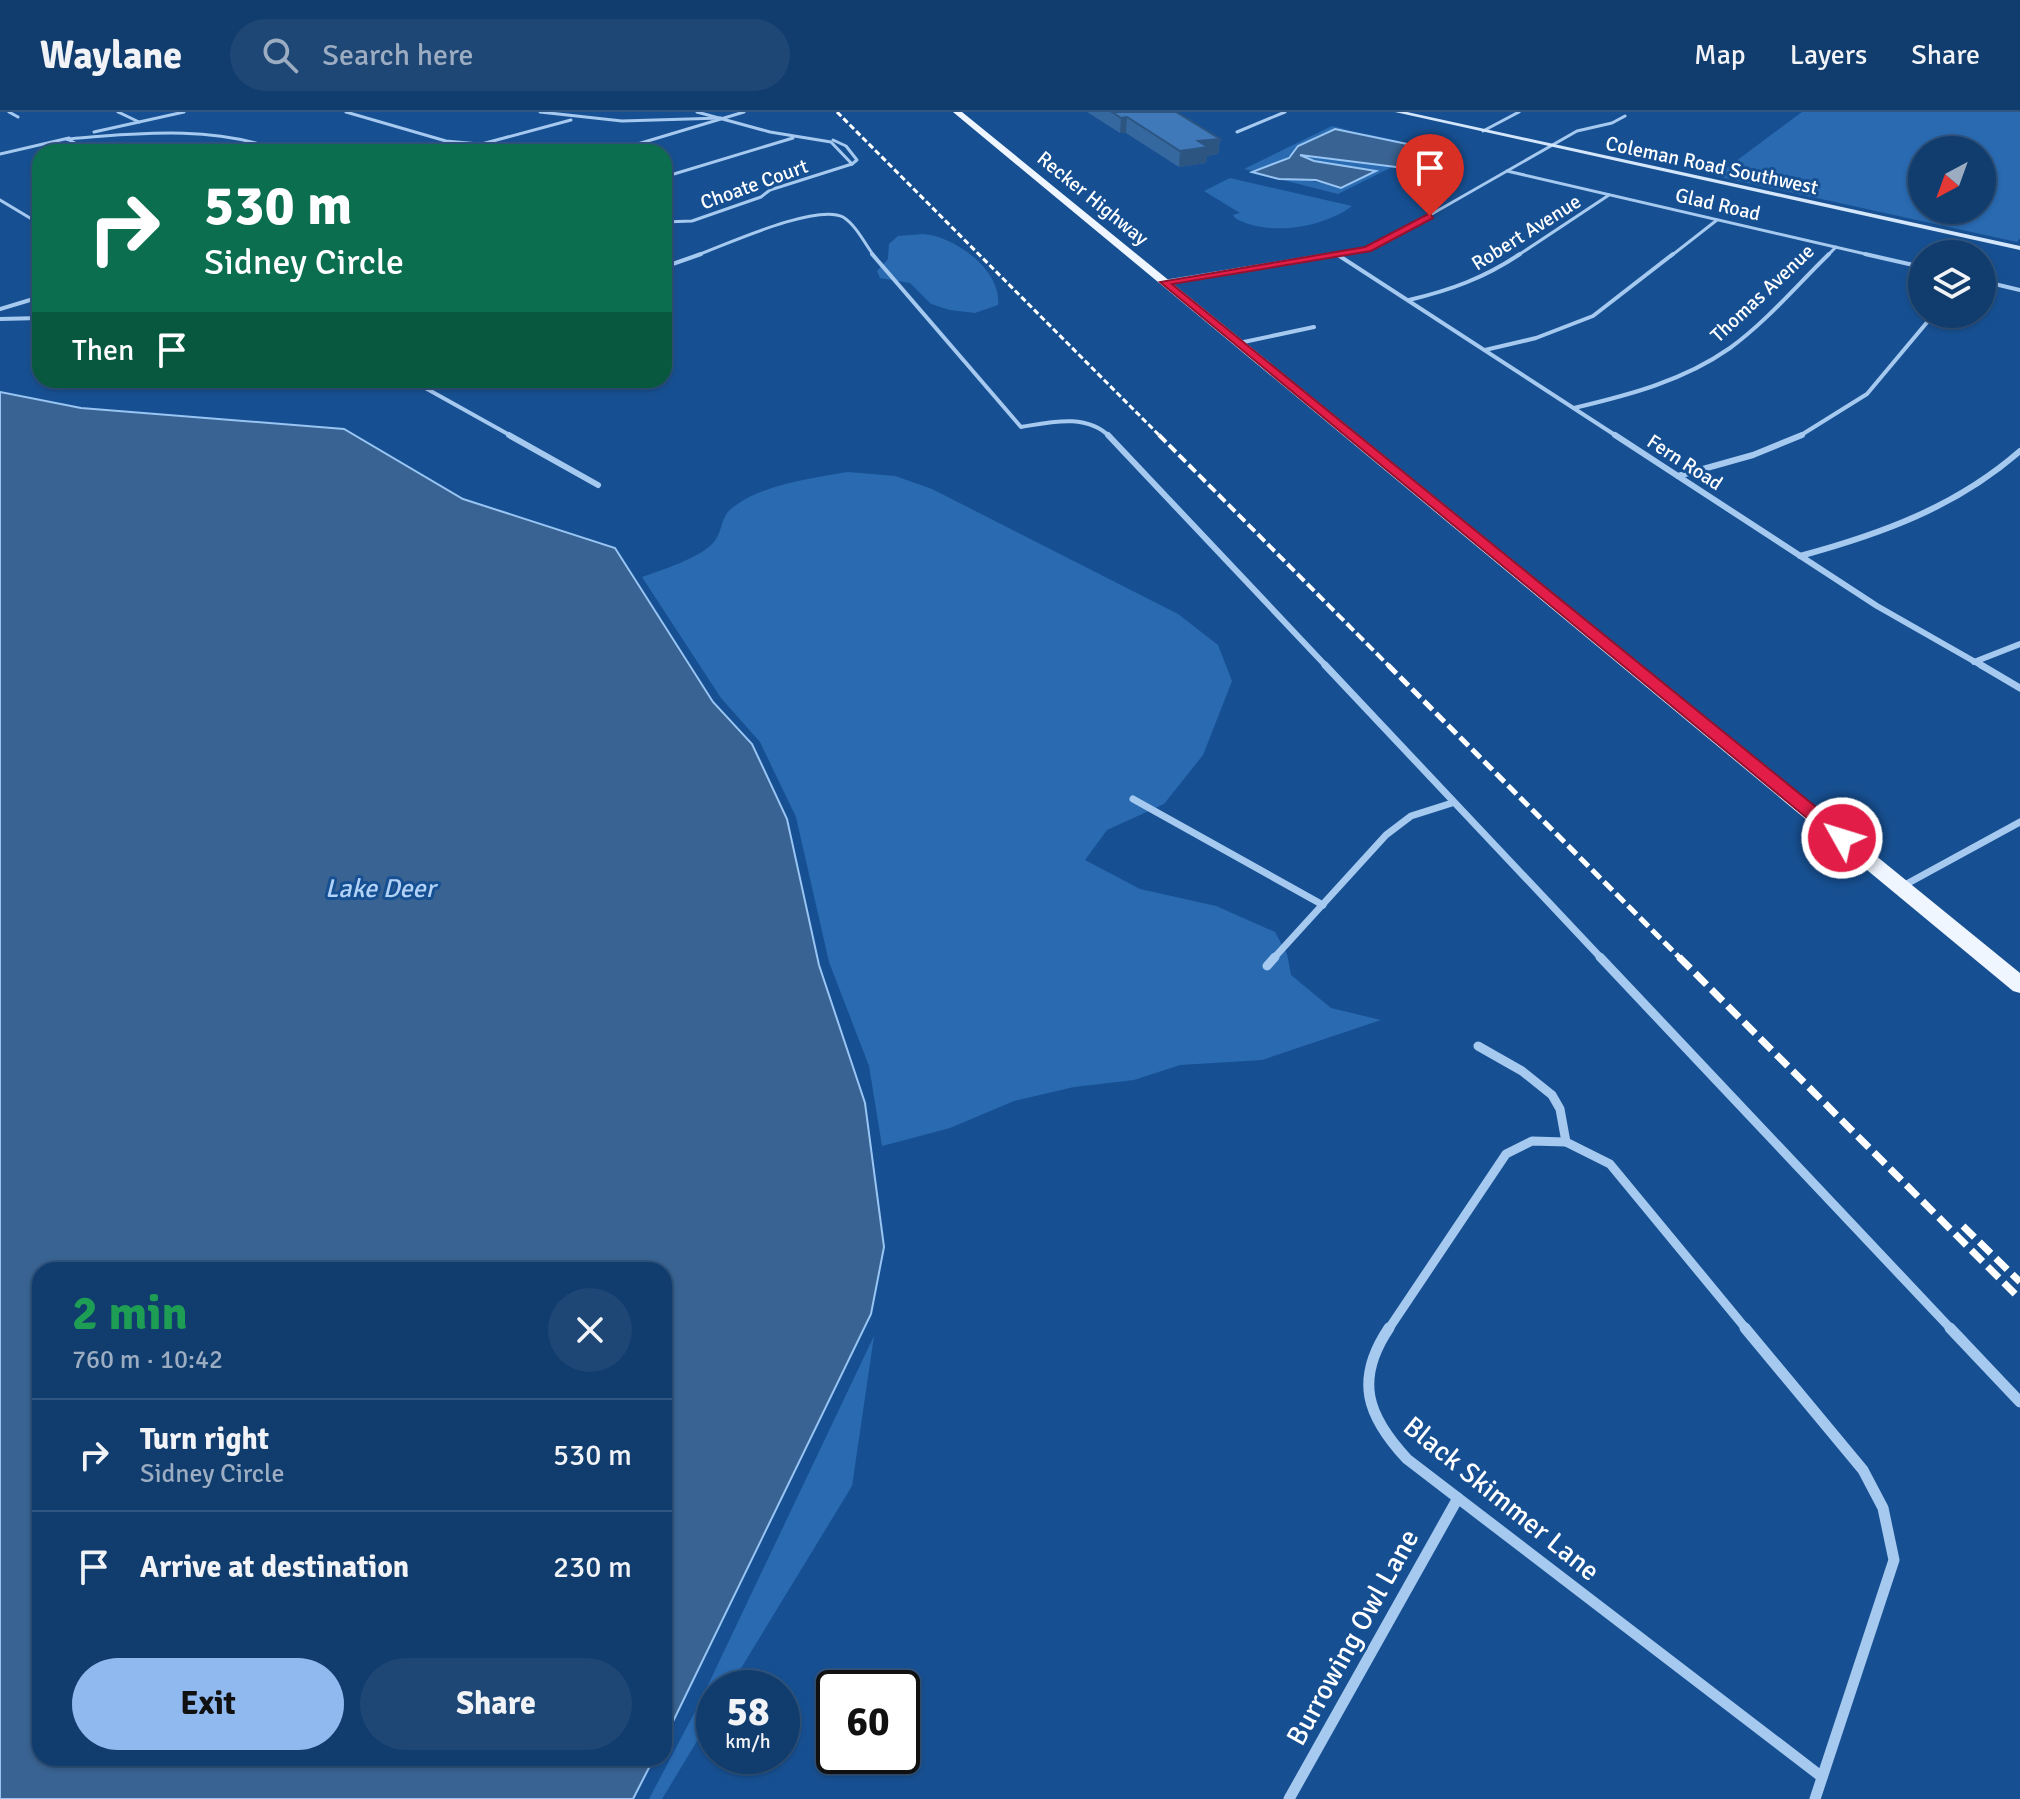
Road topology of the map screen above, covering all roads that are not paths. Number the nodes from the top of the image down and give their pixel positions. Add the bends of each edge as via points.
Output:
1 (9, 112) edge
2 (118, 112) edge
3 (184, 112) edge
4 (346, 112) edge
5 (540, 112) edge
6 (697, 112) edge
7 (719, 112) edge
8 (744, 112) edge
9 (957, 112) edge
10 (1285, 112) edge
11 (1398, 112) edge
12 (1519, 112) edge
13 (730, 116) junction
14 (1625, 116) dead end
15 (18, 117) dead end
16 (721, 118) junction
17 (575, 119) junction
18 (139, 122) junction
19 (1483, 131) junction
20 (1237, 132) dead end
21 (102, 133) junction
22 (799, 136) junction
23 (66, 139) junction
24 (44, 144) edge
25 (76, 144) edge
26 (264, 144) edge
27 (479, 144) joint
28 (637, 144) edge
29 (1552, 146) junction
30 (32, 147) edge
31 (0, 154) edge
32 (1507, 171) junction
33 (672, 175) edge
34 (1609, 195) junction
35 (0, 200) edge
36 (32, 219) edge
37 (1717, 220) junction
38 (672, 221) edge
39 (1836, 247) junction
40 (2020, 248) edge
41 (1338, 255) junction
42 (672, 264) edge
43 (1908, 264) edge
44 (1164, 282) junction
45 (1996, 284) edge
46 (2020, 290) edge
47 (32, 299) edge
48 (1408, 300) junction
49 (0, 309) edge
50 (32, 318) edge
51 (0, 319) edge
52 (1314, 327) dead end
53 (1923, 328) edge
54 (1239, 343) junction
55 (1485, 350) junction
56 (425, 388) edge
57 (1574, 408) junction
58 (2020, 451) edge
59 (1678, 476) junction
60 (598, 485) dead end
61 (1800, 556) junction
62 (2020, 644) edge
63 (1974, 662) junction
64 (2020, 688) edge
65 (1133, 799) dead end
66 (1452, 803) junction
67 (2020, 822) edge
68 (1901, 887) junction
69 (1323, 905) junction
70 (1267, 966) dead end
71 (2020, 985) edge
72 (1478, 1046) dead end
73 (1566, 1142) junction
74 (2020, 1402) edge
75 (1458, 1498) junction
76 (1822, 1777) junction
77 (1289, 1799) edge
78 (1815, 1799) edge

1 - 15 street
2 - 18 street
3 - 18 street
4 - 27 street via 416,134
5 - 17 street
6 - 16 street
7 - 13 street
8 - 13 street
9 - 44 main road, Recker Highway
10 - 20 street
11 - 19 street, Coleman Road Southwest
12 - 19 street
13 - 16 street
13 - 22 street
14 - 29 street via 1580,129
16 - 17 street
16 - 22 street
16 - 28 street
17 - 27 street
18 - 21 street
19 - 29 street, Coleman Road Southwest
21 - 23 street
21 - 26 street via 224,136
22 - 33 street
22 - 38 street, Choate Court via 836,140 857,160 698,219
23 - 24 street
23 - 25 street
29 - 32 street
29 - 40 street, Coleman Road Southwest
30 - 31 street
32 - 34 street, Glad Road
32 - 41 street via 1383,243
34 - 37 street, Glad Road
34 - 48 street, Robert Avenue via 1488,275 1457,289
35 - 36 street
37 - 39 street, Glad Road
37 - 55 street via 1593,316 1545,336
39 - 43 street, Glad Road
39 - 57 street, Thomas Avenue via 1711,361 1650,388
41 - 44 street
41 - 48 street, Fern Road
42 - 66 street via 816,214 848,221 1021,427 1085,422 1118,442
44 - 54 main road, Recker Highway
45 - 46 street
47 - 49 street
48 - 55 street, Fern Road
50 - 51 street
52 - 54 street
53 - 59 street via 1881,380 1844,412 1790,441
54 - 68 main road, Recker Highway
55 - 57 street, Fern Road
56 - 60 street
57 - 59 street, Fern Road
58 - 61 street via 1952,501 1891,528
59 - 61 street, Fern Road
61 - 63 street, Fern Road
62 - 63 street
63 - 64 street, Fern Road
65 - 69 street
66 - 69 street via 1411,816 1386,835
66 - 74 street
67 - 68 street
68 - 71 main road, Recker Highway
69 - 70 street
72 - 73 street via 1546,1091 1558,1105
73 - 75 street, Black Skimmer Lane via 1532,1141 1506,1154 1374,1350 1366,1388 1379,1429 1407,1459
73 - 76 street, Black Skimmer Lane via 1610,1164 1863,1470 1883,1508 1894,1560
75 - 76 street, Black Skimmer Lane
75 - 77 street, Burrowing Owl Lane
76 - 78 street, Black Skimmer Lane

